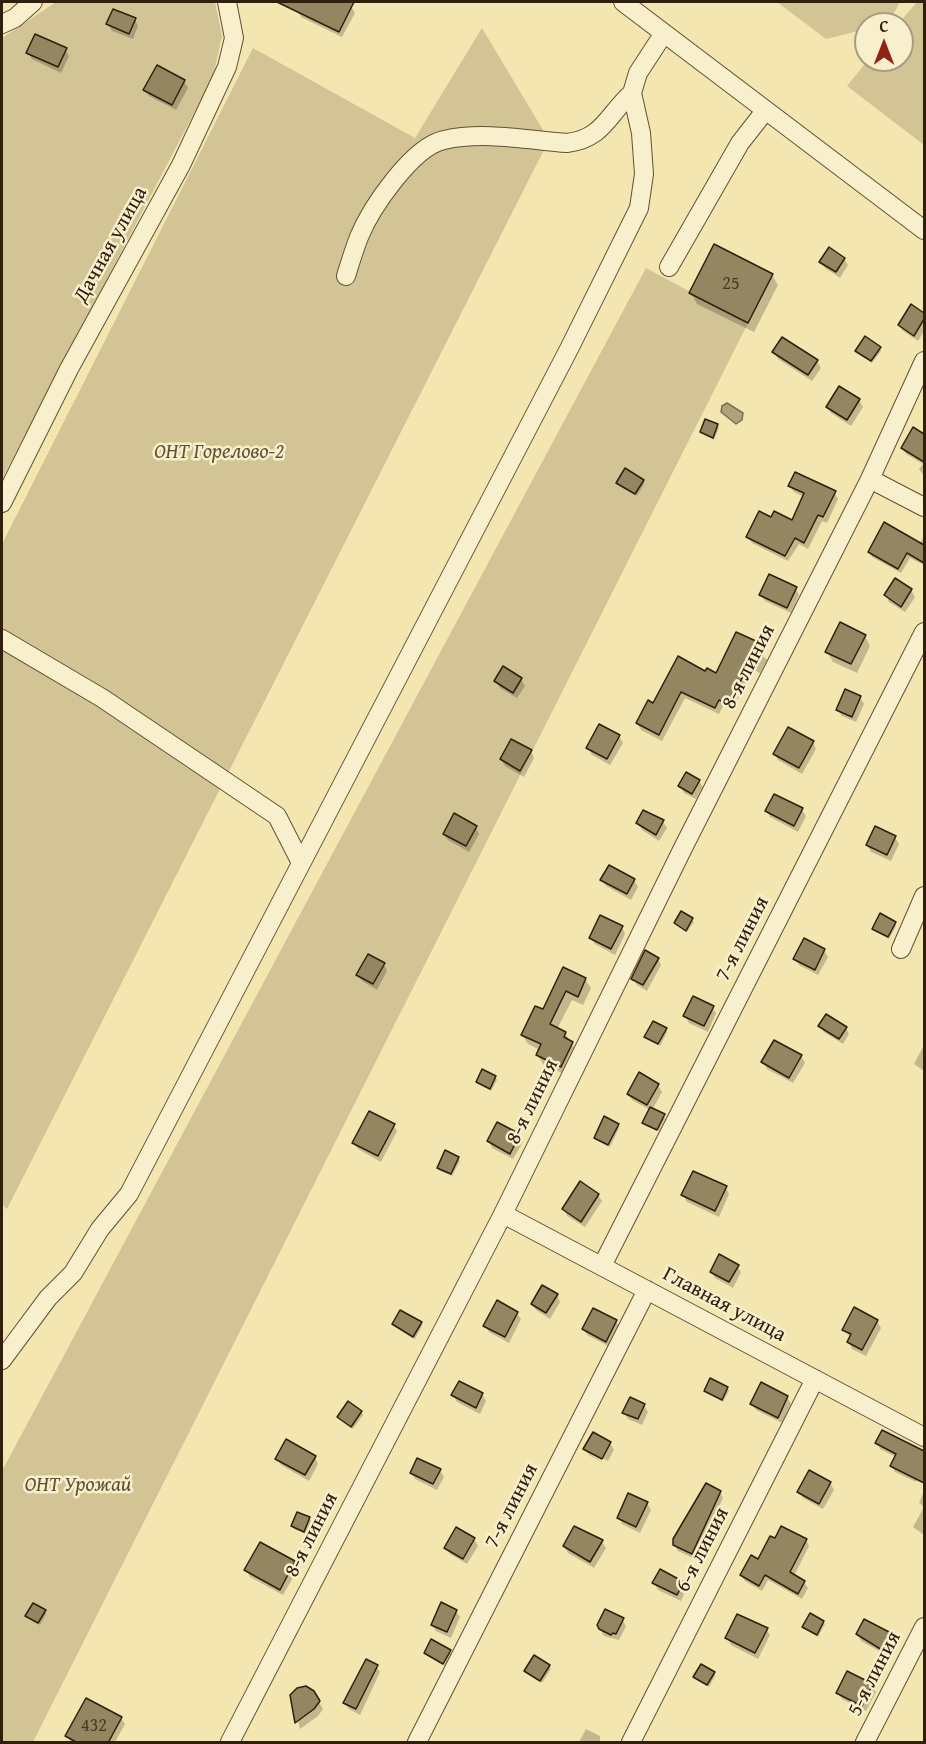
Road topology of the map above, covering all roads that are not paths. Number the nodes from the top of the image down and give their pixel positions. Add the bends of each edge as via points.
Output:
1 (33, 2) edge
2 (227, 2) edge
3 (622, 2) edge
4 (2, 24) edge
5 (664, 33) junction
6 (632, 93) junction
7 (765, 111) junction
8 (924, 230) edge
9 (669, 267) dead end
10 (346, 276) dead end
11 (924, 361) edge
12 (870, 479) junction
13 (2, 503) edge
14 (924, 507) edge
15 (924, 632) edge
16 (2, 639) edge
17 (300, 861) junction
18 (924, 896) edge
19 (901, 949) dead end
20 (503, 1214) junction
21 (602, 1266) junction
22 (647, 1290) junction
23 (2, 1360) edge
24 (815, 1379) junction
25 (924, 1437) edge
26 (924, 1627) edge
27 (234, 1741) edge
28 (417, 1743) edge
29 (631, 1743) edge
30 (866, 1743) edge

1 - 4 street
2 - 13 street, Дачная улица via 234,38 227,67 181,165 69,369
3 - 5 street
5 - 6 street via 638,73
5 - 7 street
6 - 10 street via 594,135 582,141 467,137 443,140 426,148 411,159 370,216
6 - 17 street via 643,164 639,208 452,578
7 - 8 street
7 - 9 street via 740,143
11 - 12 street, 8-я линия
12 - 14 street
12 - 20 street, 8-я линия
15 - 21 street, 7-я линия
16 - 17 street via 102,698 277,816
17 - 23 street via 129,1194 100,1229 73,1273 48,1298
18 - 19 street
20 - 21 street, Главная улица
20 - 27 street, 8-я линия
21 - 22 street, Главная улица
22 - 24 street, Главная улица
22 - 28 street, 7-я линия
24 - 25 street, Главная улица
24 - 29 street, 6-я линия
26 - 30 street, 5-я линия

